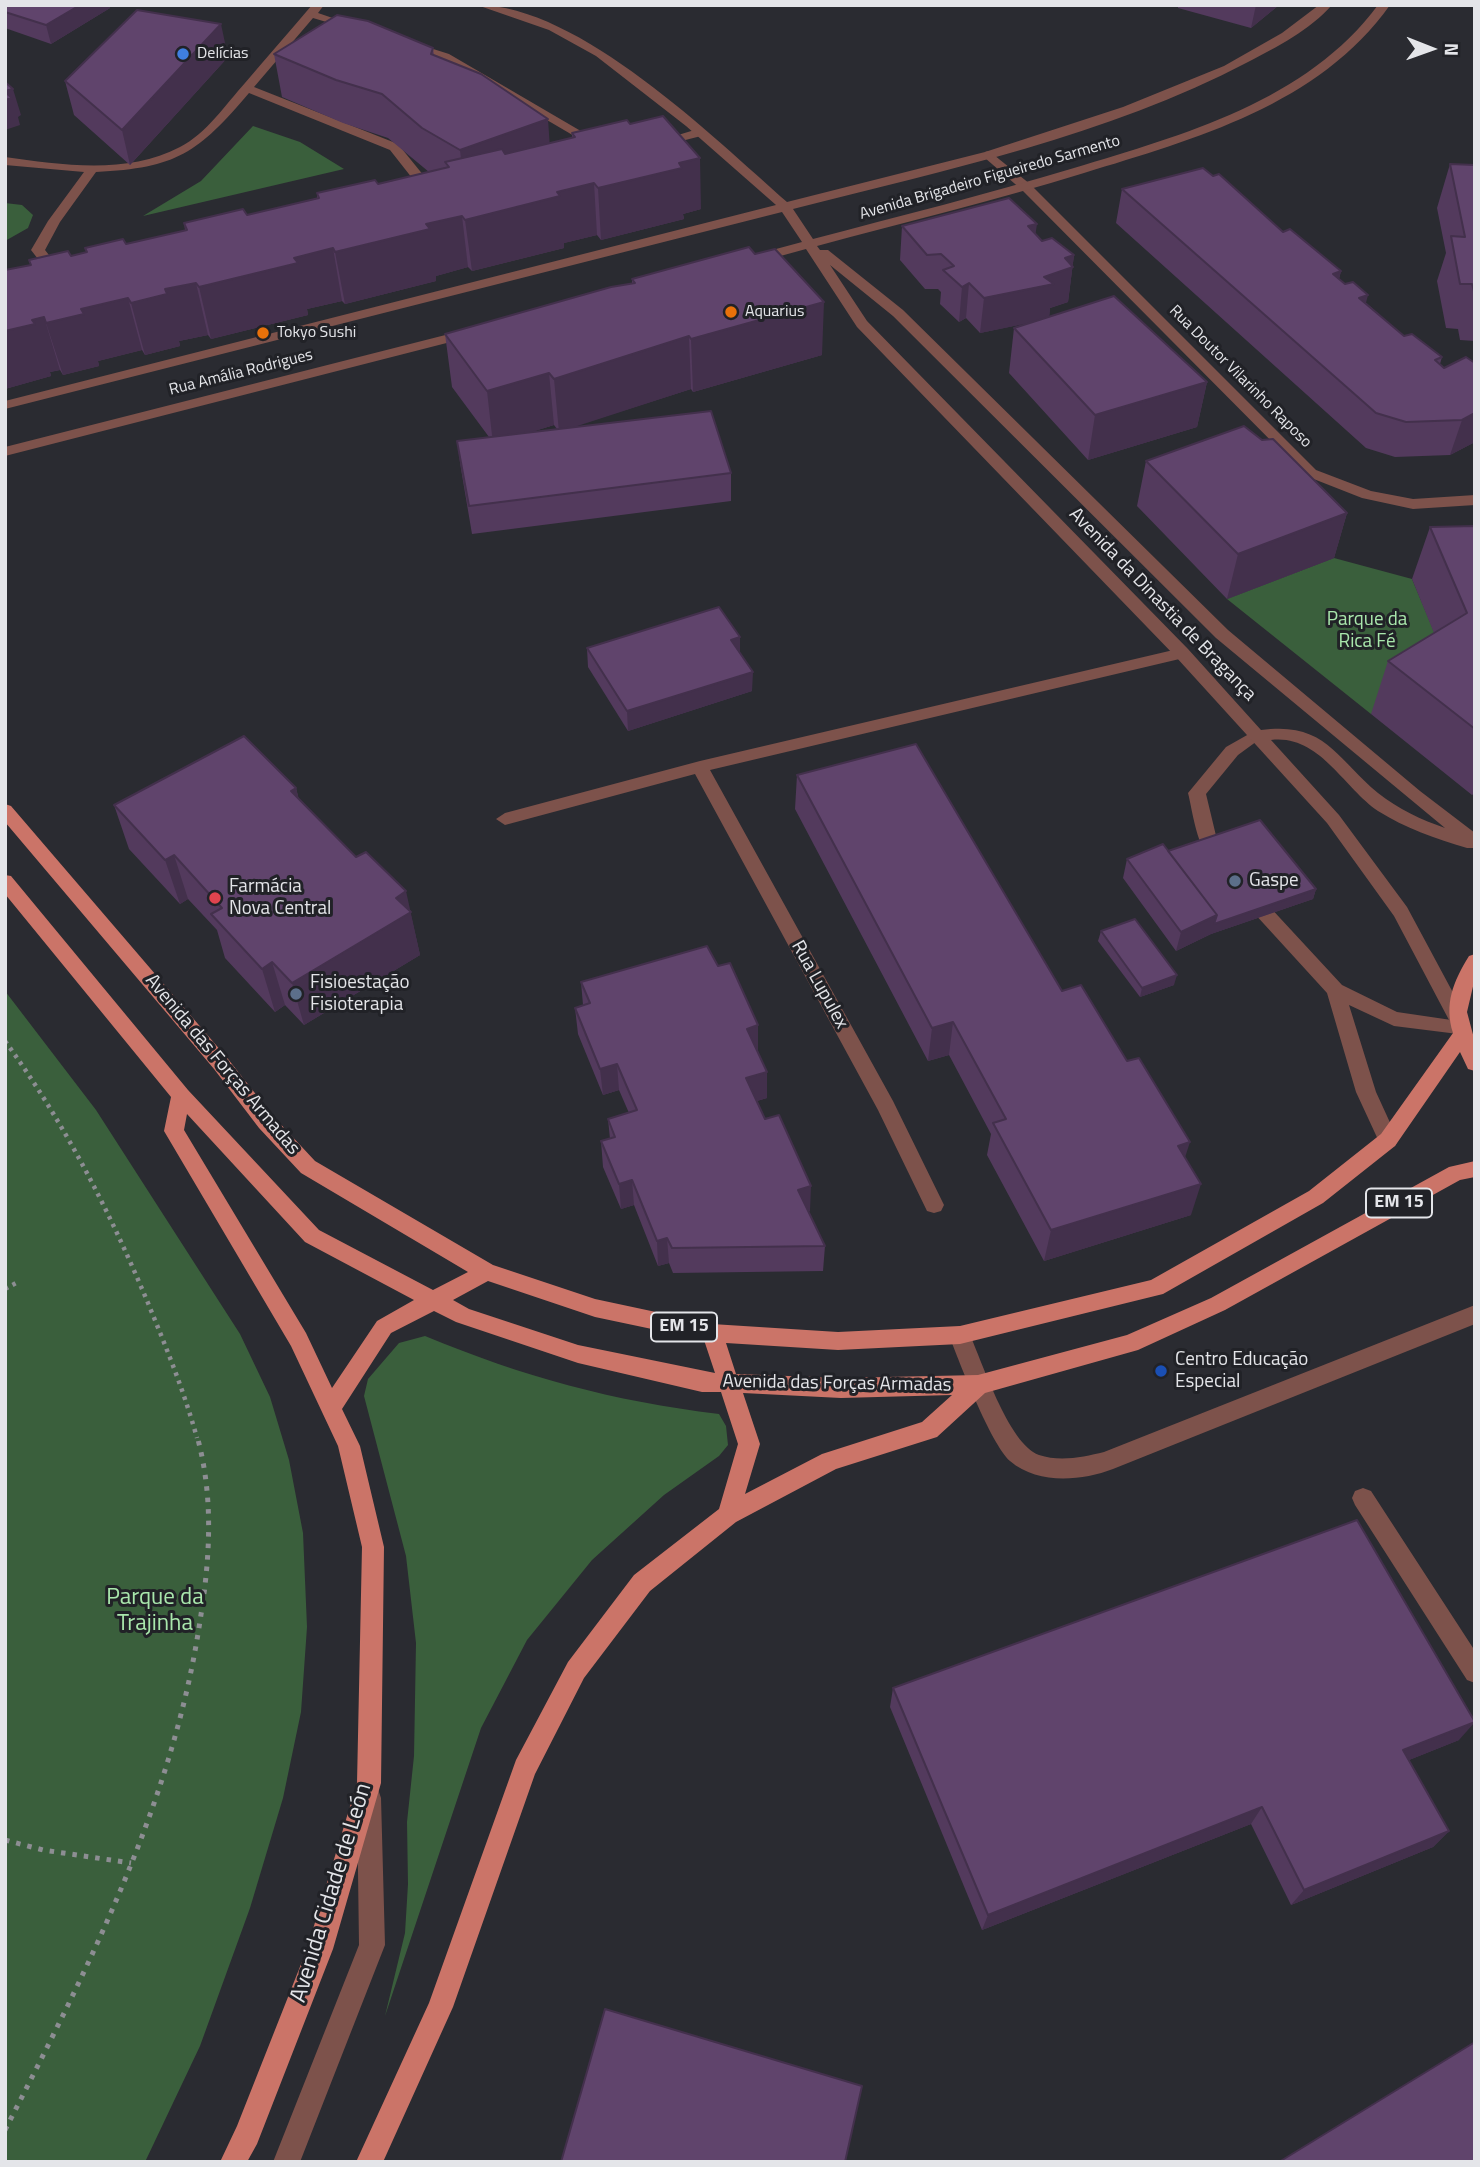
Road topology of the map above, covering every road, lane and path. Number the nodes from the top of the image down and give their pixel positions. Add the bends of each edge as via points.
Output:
1 (483, 5) edge
2 (1326, 5) edge
3 (1384, 5) edge
4 (314, 10) edge
5 (372, 33) edge
6 (396, 40) edge
7 (247, 88) junction
8 (701, 132) junction
9 (605, 144) edge
10 (643, 146) edge
11 (989, 156) junction
12 (6, 162) edge
13 (93, 168) junction
14 (1026, 187) junction
15 (385, 192) edge
16 (785, 207) junction
17 (811, 243) junction
18 (739, 263) edge
19 (54, 269) edge
20 (485, 329) edge
21 (5, 405) edge
22 (5, 452) edge
23 (1475, 500) edge
24 (1182, 653) junction
25 (1256, 736) junction
26 (700, 767) junction
27 (5, 810) edge
28 (505, 819) dead end
29 (1475, 843) edge
30 (5, 881) edge
31 (1475, 961) edge
32 (1335, 990) junction
33 (1458, 1026) junction
34 (5, 1041) edge
35 (1475, 1064) edge
36 (181, 1095) junction
37 (1388, 1140) junction
38 (1475, 1169) edge
39 (934, 1205) dead end
40 (486, 1272) junction
41 (18, 1282) dead end
42 (5, 1289) edge
43 (434, 1301) junction
44 (1475, 1314) edge
45 (712, 1333) junction
46 (960, 1335) junction
47 (728, 1383) junction
48 (978, 1385) junction
49 (331, 1408) junction
50 (1363, 1498) dead end
51 (728, 1516) junction
52 (1475, 1672) edge
53 (369, 1783) junction
54 (5, 1839) edge
55 (131, 1863) junction
56 (5, 2130) edge
57 (233, 2162) edge
58 (286, 2162) edge
59 (369, 2162) edge

1 - 8 street, Avenida da Dinastia de Bragança via 553,28 600,54
2 - 11 street, Avenida Brigadeiro Figueiredo Sarmento via 1309,22 1224,71 1139,106
3 - 14 street, Avenida Brigadeiro Figueiredo Sarmento via 1330,62 1267,102 1198,131
4 - 5 street
4 - 7 street
6 - 9 street via 445,55 593,144
7 - 13 street via 215,126 185,149 148,163
7 - 15 street via 394,147 420,179
8 - 10 street
8 - 16 street, Avenida da Dinastia de Bragança
11 - 14 street, Rua Doutor Vilarinho Raposo
11 - 16 street, Avenida Brigadeiro Figueiredo Sarmento
12 - 13 street
13 - 19 street via 38,250
14 - 17 street, Avenida Brigadeiro Figueiredo Sarmento
14 - 23 street, Rua Doutor Vilarinho Raposo via 1311,473 1367,495 1401,502
16 - 17 street, Avenida da Dinastia de Bragança
16 - 21 street, Rua Amália Rodrigues
17 - 18 street
17 - 24 street, Avenida da Dinastia de Bragança via 862,324
17 - 29 street, Avenida da Dinastia de Bragança via 898,313 1222,634
20 - 22 street, Rua Amália Rodrigues
24 - 25 street, Avenida da Dinastia de Bragança
24 - 26 street
25 - 29 street via 1289,733 1308,741 1374,799 1409,821
25 - 32 street via 1232,751 1197,793 1210,846 1264,915
25 - 33 street, Avenida da Dinastia de Bragança via 1333,819 1401,912
26 - 28 street
26 - 39 street, Rua Lupulex via 886,1107
27 - 40 main road, Avenida das Forças Armadas / EM 15 via 308,1167
30 - 36 main road, Avenida das Forças Armadas / EM 15
31 - 33 main road, EM 15 via 1461,981
32 - 33 street via 1394,1019
32 - 37 street via 1366,1092
33 - 35 main road
33 - 37 main road, Avenida das Forças Armadas / EM 15
34 - 55 path via 98,1187 197,1432 208,1496 208,1558 189,1696
36 - 43 main road, Avenida das Forças Armadas / EM 15 via 312,1236
36 - 49 main road, Avenida Cidade de León via 174,1131 299,1340
37 - 46 main road, Avenida das Forças Armadas / EM 15 via 1316,1197 1156,1288
38 - 48 main road, Avenida das Forças Armadas / EM 15 via 1456,1173 1218,1304 1130,1343
40 - 43 main road
40 - 45 main road, Avenida das Forças Armadas / EM 15 via 595,1308
41 - 42 path
43 - 47 main road, Avenida das Forças Armadas / EM 15 via 463,1316 578,1354 702,1382
43 - 49 main road via 384,1327
44 - 48 street via 1080,1468 1032,1463 1016,1452
45 - 46 main road, Avenida das Forças Armadas / EM 15 via 838,1341
45 - 47 main road
46 - 48 street
47 - 48 main road, Avenida das Forças Armadas / EM 15 via 841,1388
47 - 51 main road via 749,1444
48 - 51 main road via 929,1430 830,1461
49 - 53 main road, Avenida Cidade de León via 349,1446 373,1546
50 - 52 street
51 - 59 main road via 642,1583 576,1670 525,1769 440,2007
53 - 57 main road, Avenida Cidade de León via 320,1949
53 - 58 street via 372,1945
54 - 55 path via 44,1850
55 - 56 path via 91,1956

